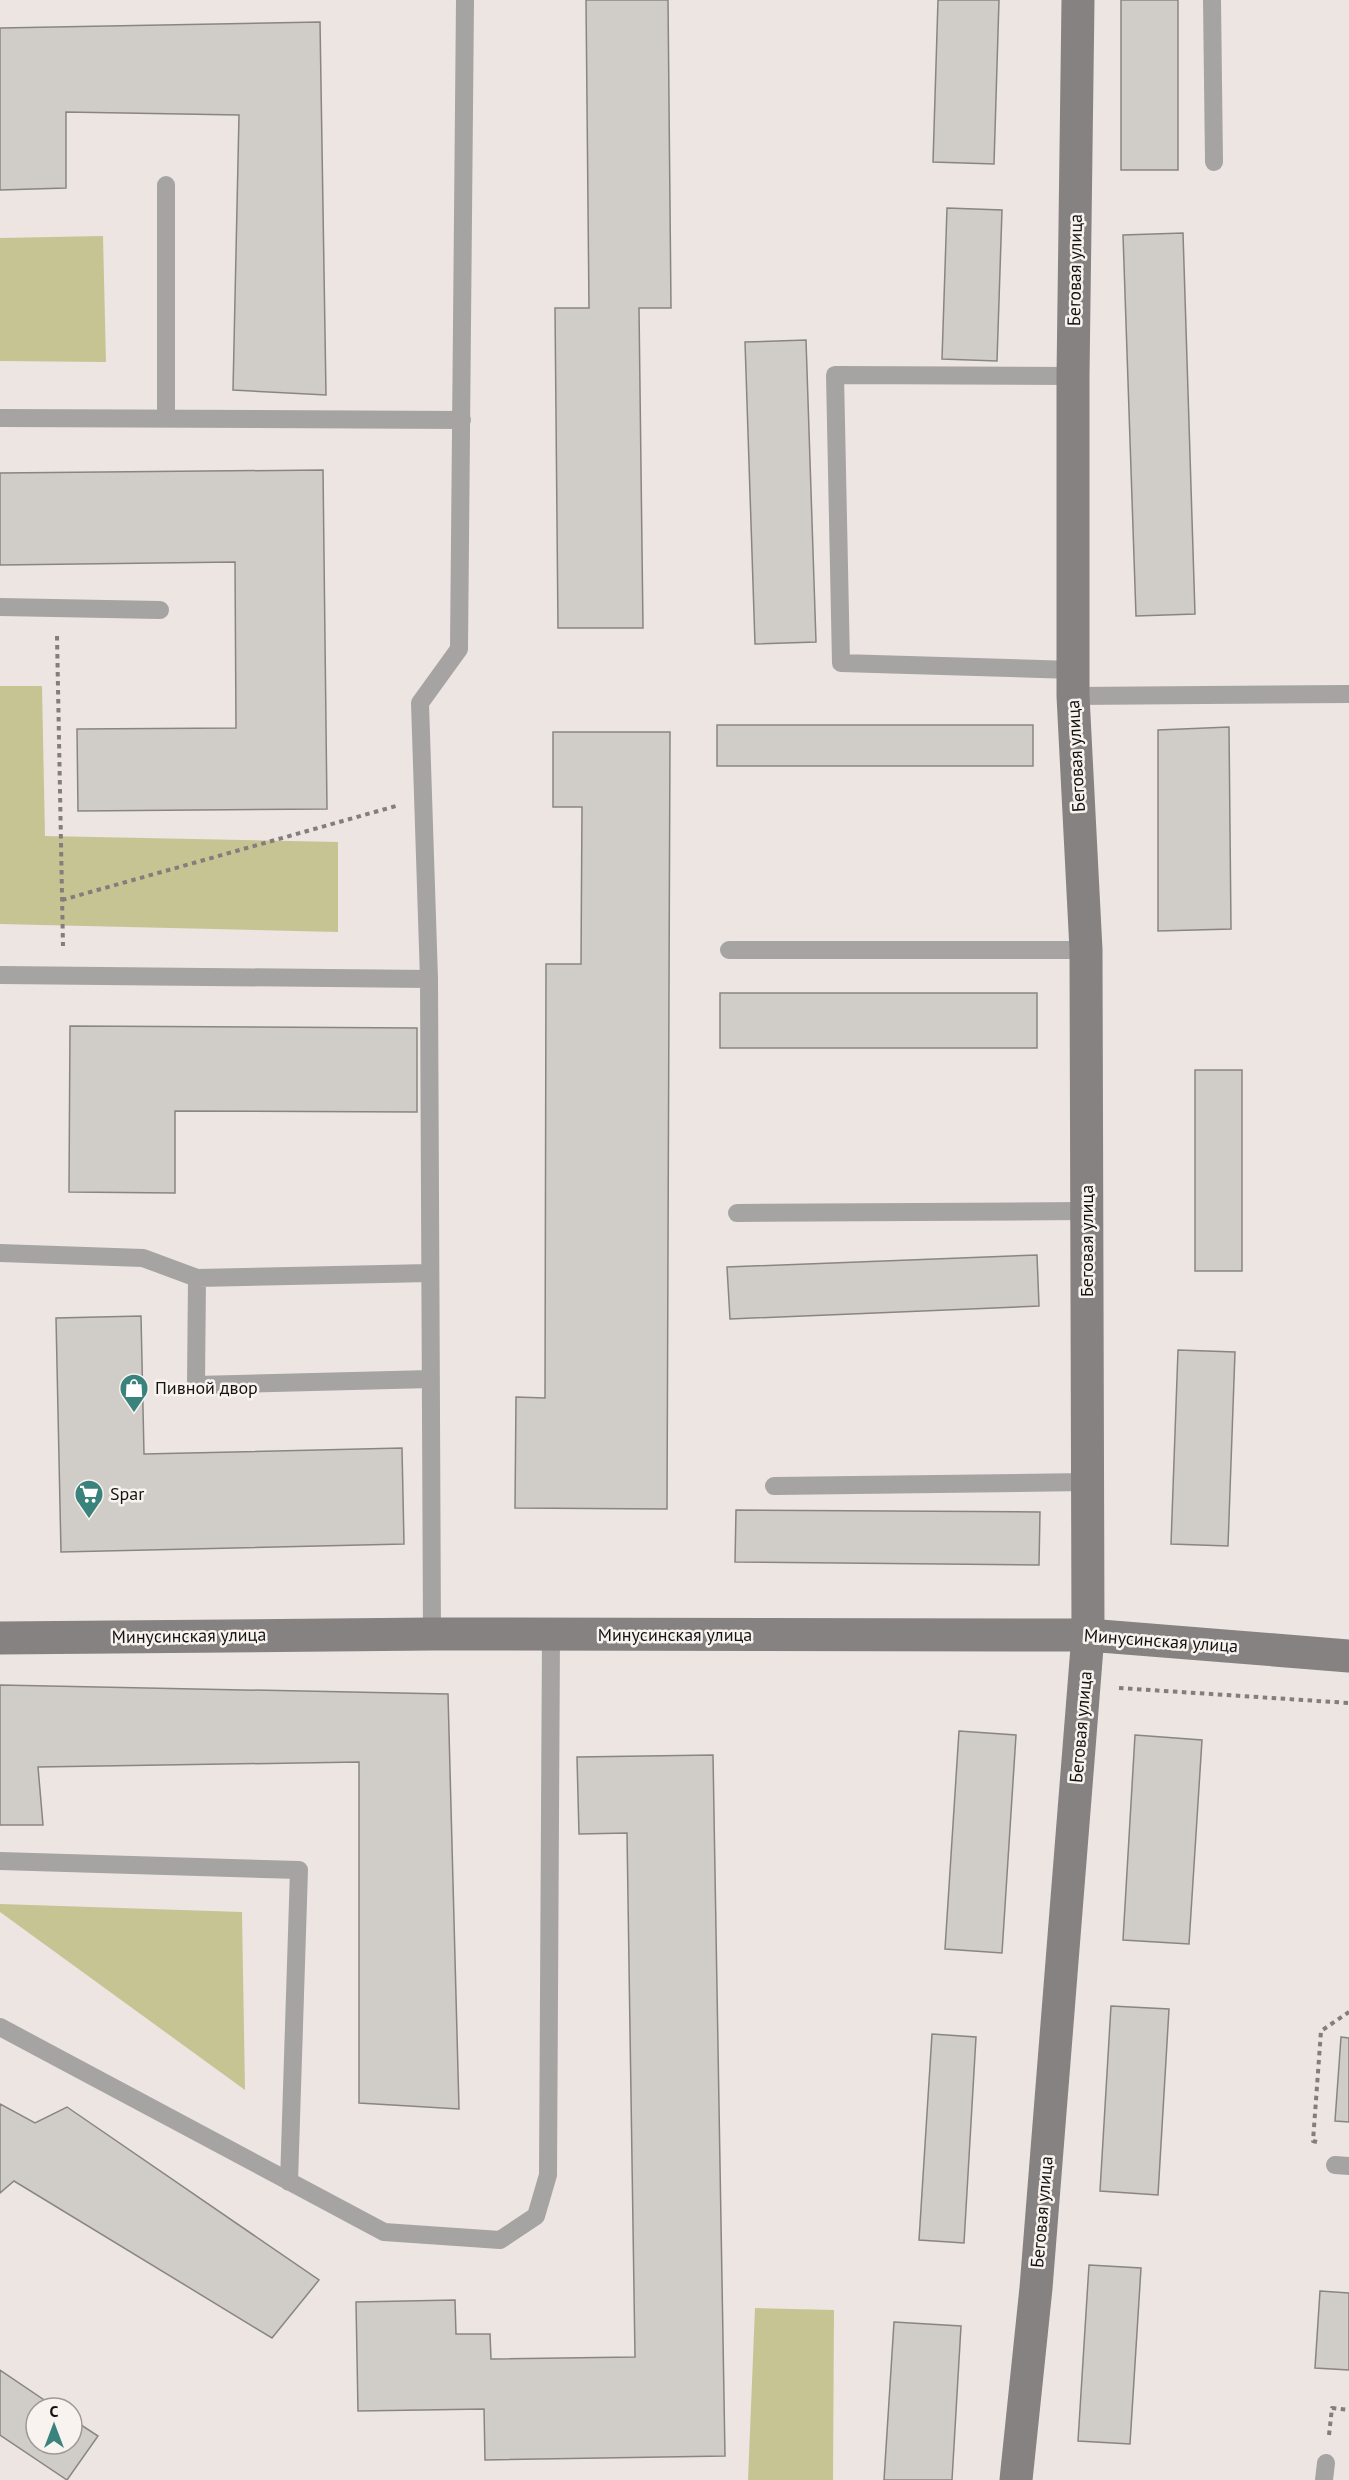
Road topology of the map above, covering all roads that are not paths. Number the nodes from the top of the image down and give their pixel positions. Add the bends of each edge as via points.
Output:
1 (465, 0) edge
2 (1078, 0) edge
3 (1212, 0) edge
4 (1214, 162) dead end
5 (166, 185) dead end
6 (1073, 376) junction
7 (0, 418) edge
8 (166, 418) junction
9 (462, 420) junction
10 (0, 607) edge
11 (160, 610) dead end
12 (1073, 683) junction
13 (1349, 694) edge
14 (729, 950) dead end
15 (1086, 950) junction
16 (0, 975) edge
17 (429, 979) junction
18 (1086, 1211) junction
19 (737, 1213) dead end
20 (0, 1252) edge
21 (430, 1273) junction
22 (197, 1278) junction
23 (431, 1379) junction
24 (1087, 1482) junction
25 (774, 1486) dead end
26 (432, 1634) junction
27 (550, 1635) junction
28 (1088, 1635) junction
29 (0, 1638) edge
30 (1349, 1656) edge
31 (0, 1861) edge
32 (0, 2027) edge
33 (289, 2182) junction
34 (1016, 2480) edge

1 - 9 lane
2 - 6 street, Беговая улица
3 - 4 lane
5 - 8 lane
6 - 12 street, Беговая улица
6 - 12 lane via 835,375 841,663
7 - 8 lane
8 - 9 lane
9 - 17 lane via 459,649 420,704
10 - 11 lane
12 - 13 lane
12 - 15 street, Беговая улица
14 - 15 lane
15 - 18 street, Беговая улица
16 - 17 lane
17 - 21 lane
18 - 19 lane
18 - 24 street, Беговая улица
20 - 22 lane via 143,1258
21 - 22 lane
21 - 23 lane
22 - 23 lane via 196,1385
23 - 26 lane
24 - 25 lane
24 - 28 street, Беговая улица
26 - 27 street, Минусинская улица
26 - 29 street, Минусинская улица
27 - 28 street, Минусинская улица
27 - 33 lane via 548,2175 536,2216 500,2240 384,2232
28 - 30 street, Минусинская улица
28 - 34 street, Беговая улица via 1037,2276
31 - 33 lane via 299,1870
32 - 33 lane

